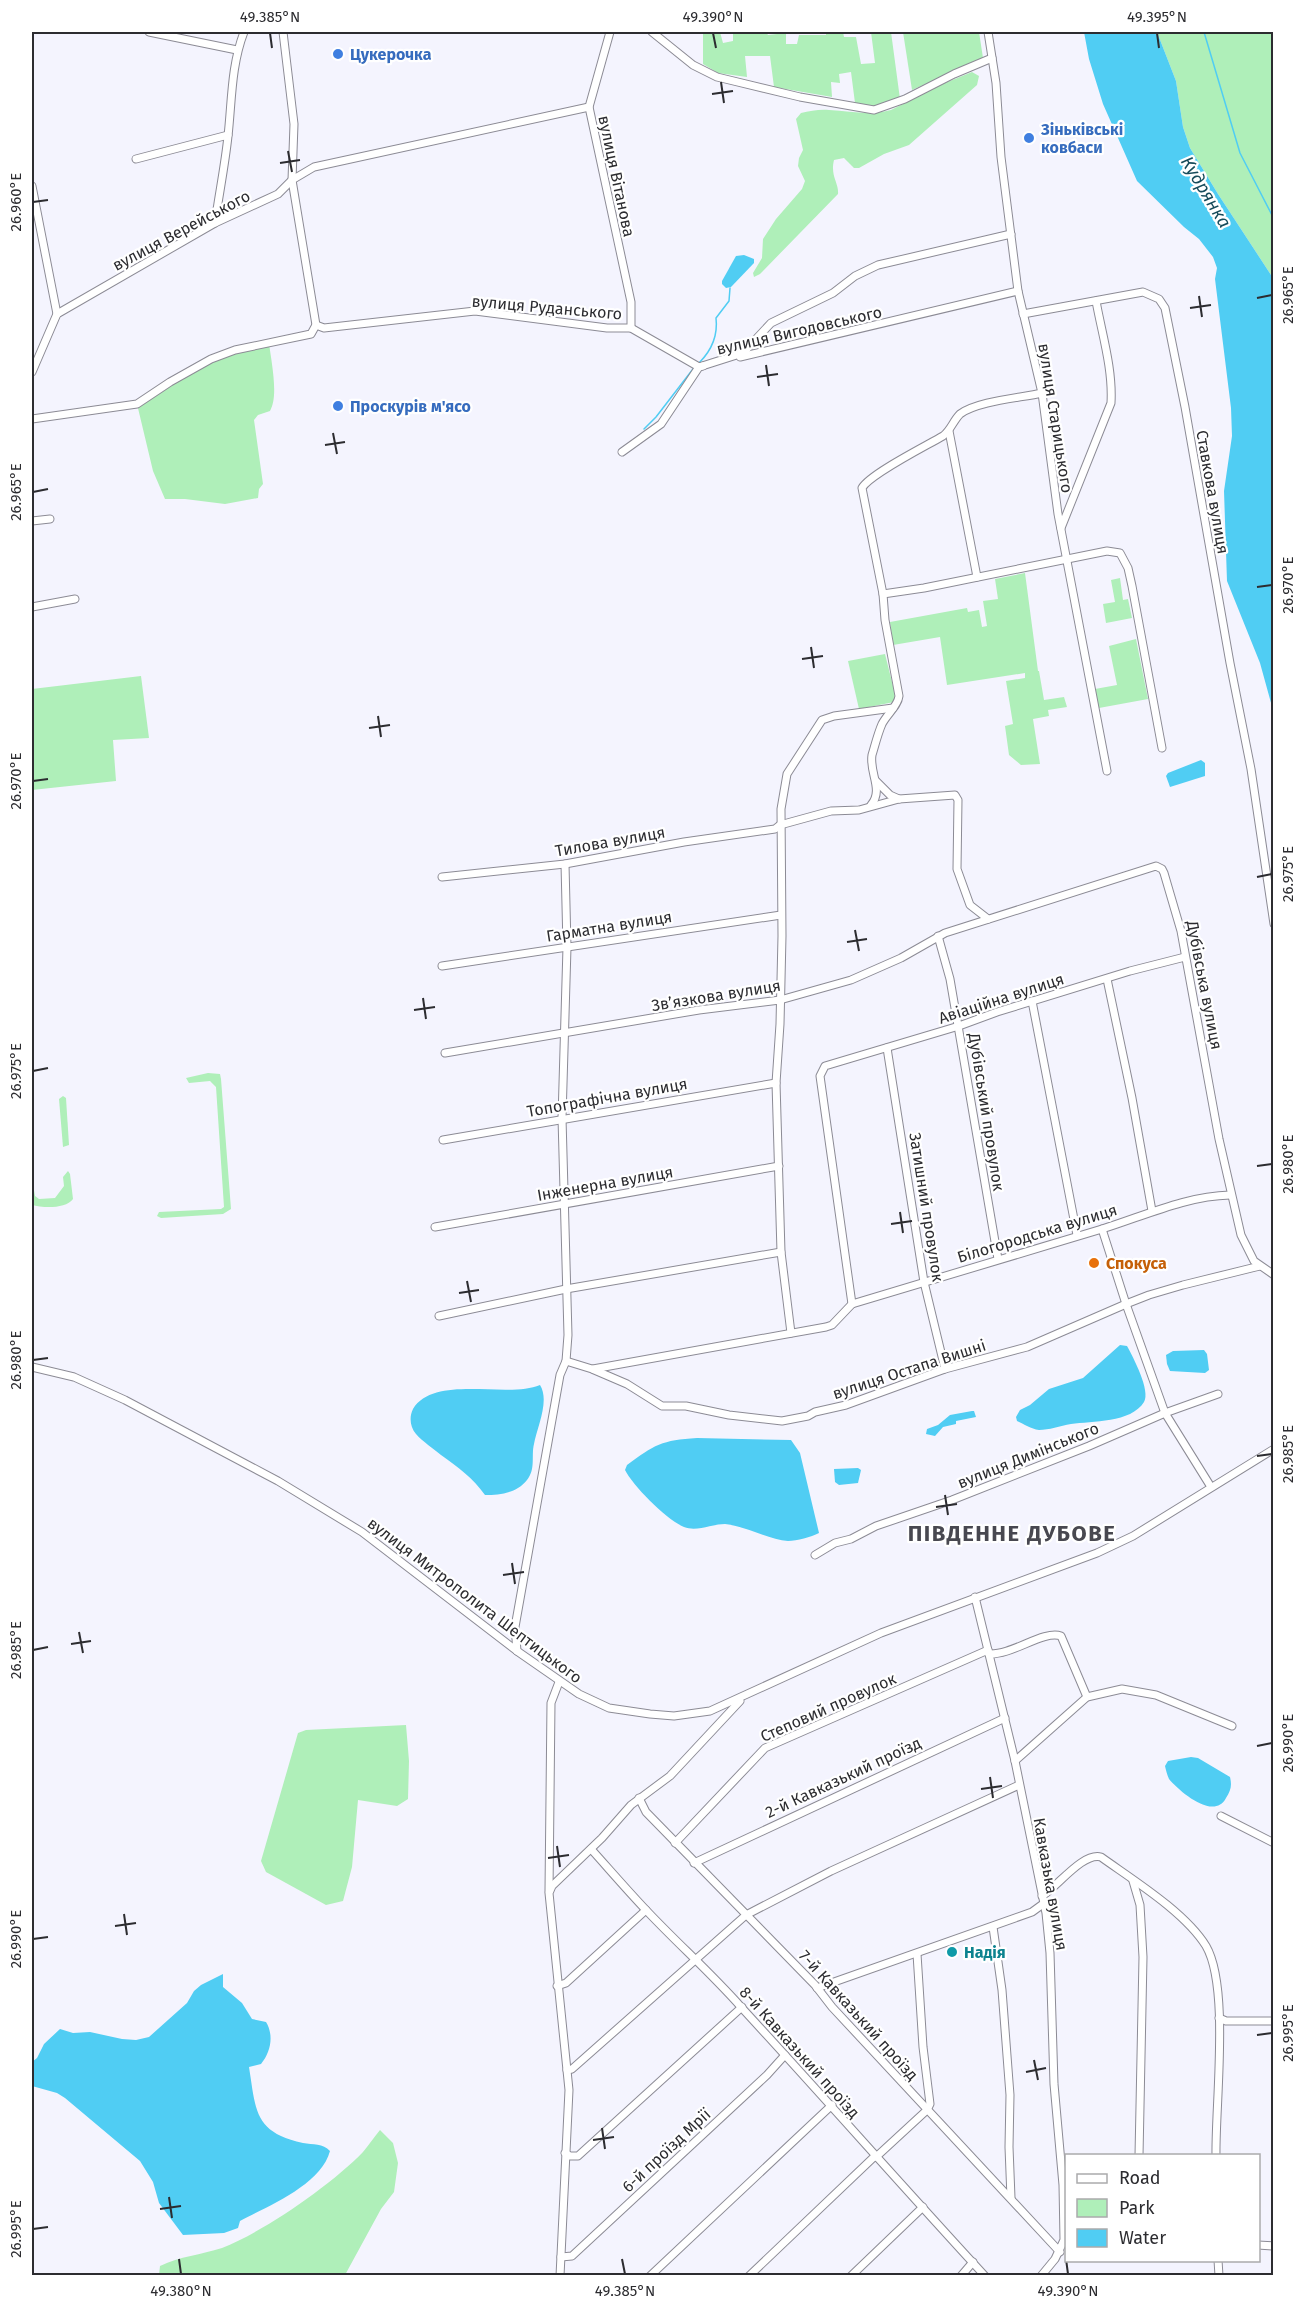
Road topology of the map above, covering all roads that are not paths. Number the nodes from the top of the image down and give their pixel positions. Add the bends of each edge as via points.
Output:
1 (149, 32) edge
2 (244, 32) edge
3 (283, 32) edge
4 (610, 32) edge
5 (652, 32) edge
6 (988, 32) edge
7 (237, 50) junction
8 (992, 58) junction
9 (589, 107) junction
10 (228, 135) junction
11 (136, 159) dead end
12 (292, 180) junction
13 (32, 186) edge
14 (215, 223) junction
15 (1011, 234) junction
16 (1018, 291) junction
17 (1096, 301) junction
18 (57, 314) junction
19 (1023, 314) junction
20 (316, 325) junction
21 (631, 328) junction
22 (750, 351) junction
23 (699, 367) junction
24 (32, 372) edge
25 (1042, 393) junction
26 (32, 418) edge
27 (949, 431) junction
28 (622, 452) dead end
29 (1063, 514) junction
30 (50, 519) dead end
31 (32, 521) edge
32 (1068, 561) junction
33 (976, 577) junction
34 (883, 594) junction
35 (75, 599) dead end
36 (32, 607) edge
37 (893, 708) junction
38 (1162, 748) dead end
39 (1107, 771) dead end
40 (876, 781) junction
41 (899, 799) junction
42 (871, 806) junction
43 (780, 825) junction
44 (565, 864) junction
45 (442, 877) dead end
46 (781, 915) junction
47 (988, 919) junction
48 (978, 923) joint
49 (1274, 924) edge
50 (938, 936) junction
51 (567, 947) junction
52 (1185, 957) junction
53 (442, 966) dead end
54 (1107, 979) junction
55 (780, 1000) junction
56 (1032, 1001) junction
57 (959, 1026) junction
58 (564, 1033) junction
59 (887, 1048) junction
60 (446, 1053) dead end
61 (776, 1083) junction
62 (562, 1118) junction
63 (443, 1140) dead end
64 (779, 1166) junction
65 (1230, 1195) junction
66 (563, 1204) junction
67 (1152, 1211) junction
68 (435, 1227) dead end
69 (1102, 1229) junction
70 (1077, 1235) junction
71 (781, 1252) junction
72 (998, 1259) junction
73 (1260, 1266) junction
74 (1274, 1275) edge
75 (924, 1282) junction
76 (566, 1289) junction
77 (852, 1304) junction
78 (1126, 1304) junction
79 (439, 1316) dead end
80 (790, 1333) junction
81 (566, 1361) junction
82 (32, 1367) edge
83 (592, 1369) junction
84 (945, 1369) junction
85 (1218, 1394) dead end
86 (1165, 1413) junction
87 (1274, 1449) edge
88 (1211, 1487) junction
89 (816, 1555) dead end
90 (975, 1597) junction
91 (517, 1651) junction
92 (988, 1652) junction
93 (559, 1682) junction
94 (749, 1693) junction
95 (1088, 1697) junction
96 (1005, 1718) junction
97 (1232, 1726) dead end
98 (1015, 1761) junction
99 (1019, 1785) junction
100 (639, 1798) junction
101 (1221, 1816) dead end
102 (675, 1842) junction
103 (1274, 1844) edge
104 (591, 1849) junction
105 (694, 1863) junction
106 (1133, 1881) junction
107 (549, 1893) junction
108 (1043, 1900) junction
109 (646, 1910) junction
110 (746, 1915) junction
111 (993, 1926) junction
112 (917, 1954) junction
113 (697, 1959) junction
114 (557, 1986) junction
115 (817, 1988) junction
116 (742, 2007) junction
117 (1219, 2018) junction
118 (1274, 2020) edge
119 (785, 2055) junction
120 (567, 2070) junction
121 (831, 2105) junction
122 (927, 2110) junction
123 (565, 2153) junction
124 (1139, 2154) edge
125 (1216, 2154) edge
126 (875, 2157) junction
127 (1011, 2198) junction
128 (923, 2207) junction
129 (1063, 2252) edge
130 (561, 2257) junction
131 (973, 2262) junction
132 (560, 2276) edge
133 (650, 2276) edge
134 (749, 2276) edge
135 (851, 2276) edge
136 (961, 2276) edge
137 (985, 2276) edge
138 (1041, 2276) edge

1 - 7 street
2 - 7 street
3 - 12 street via 294,124
4 - 9 street, вулиця Вітанова
5 - 8 street via 693,65 717,77 874,110
6 - 8 street, вулиця Старицького
7 - 10 street
8 - 15 street, вулиця Старицького
9 - 12 street, вулиця Верейського via 314,166
9 - 21 street, вулиця Вітанова via 631,302
10 - 11 street
10 - 14 street
12 - 14 street, вулиця Верейського via 278,194
12 - 20 street
13 - 18 street
14 - 18 street, вулиця Верейського
15 - 16 street, вулиця Старицького
15 - 22 street via 864,271 833,293 771,323
16 - 19 street, вулиця Старицького
16 - 22 street, вулиця Вигодовського
17 - 19 street, Ставкова вулиця
17 - 29 street via 1112,390 1111,404
17 - 49 street, Ставкова вулиця via 1143,292 1165,308 1261,828
18 - 24 street
19 - 25 street, вулиця Старицького
20 - 21 street, вулиця Руданського via 324,328 475,311
20 - 26 street via 312,334 235,350 212,359 137,404
21 - 23 street, вулиця Руданського
22 - 23 street, вулиця Вигодовського
23 - 28 street, вулиця Вигодовського via 661,424
25 - 27 street via 977,406 954,421
25 - 29 street, вулиця Старицького
27 - 33 street
27 - 34 street via 862,488
29 - 32 street via 1061,528
30 - 31 street
32 - 33 street
32 - 38 street via 1107,552 1120,553 1125,560
32 - 39 street
33 - 34 street
34 - 37 street via 899,696
35 - 36 street
37 - 40 street via 881,726 872,758
37 - 43 street via 822,720 787,774
40 - 41 street
40 - 42 street
41 - 42 street, Тилова вулиця
41 - 47 street, Тилова вулиця via 955,795 957,869 970,905
42 - 43 street, Тилова вулиця via 831,811
43 - 44 street, Тилова вулиця via 775,829
43 - 46 street
44 - 45 street, Тилова вулиця
44 - 51 street
46 - 51 street, Гарматна вулиця
46 - 55 street
47 - 48 street, Дубівська вулиця
47 - 52 street, Дубівська вулиця via 1156,866 1164,873
48 - 50 street, Звʼязкова вулиця
50 - 55 street, Звʼязкова вулиця via 851,980
50 - 57 street, Дубівський провулок
51 - 53 street, Гарматна вулиця
51 - 58 street
52 - 54 street, Авіаційна вулиця
52 - 65 street, Дубівська вулиця
54 - 56 street, Авіаційна вулиця
54 - 67 street
55 - 58 street, Звʼязкова вулиця
55 - 61 street
56 - 57 street, Авіаційна вулиця
56 - 70 street
57 - 59 street, Авіаційна вулиця
57 - 72 street, Дубівський провулок
58 - 60 street, Звʼязкова вулиця
58 - 62 street
59 - 75 street, Затишний провулок
59 - 77 street, Авіаційна вулиця via 825,1066 820,1072
61 - 62 street, Топографічна вулиця
61 - 64 street
62 - 63 street, Топографічна вулиця
62 - 66 street
64 - 66 street, Інженерна вулиця
64 - 71 street
65 - 67 street, Білогородська вулиця
65 - 73 street, Дубівська вулиця via 1241,1235
66 - 68 street, Інженерна вулиця
66 - 76 street
67 - 69 street, Білогородська вулиця
69 - 70 street, Білогородська вулиця
69 - 78 street
70 - 72 street, Білогородська вулиця
71 - 76 street
71 - 80 street
72 - 75 street, Білогородська вулиця
73 - 74 street, Дубівська вулиця
73 - 78 street, вулиця Остапа Вишні
75 - 77 street, Білогородська вулиця
75 - 84 street, Затишний провулок
76 - 79 street
76 - 81 street
77 - 80 street via 832,1325
78 - 84 street, вулиця Остапа Вишні via 1027,1347
78 - 86 street
80 - 83 street
81 - 83 street, вулиця Остапа Вишні
81 - 91 street via 520,1594 515,1627
82 - 91 street, вулиця Митрополита Шептицького via 74,1377 125,1400 320,1505 399,1559
83 - 84 street, вулиця Остапа Вишні via 627,1384 662,1406 782,1420 846,1406
85 - 86 street, вулиця Димінського
86 - 88 street
86 - 89 street, вулиця Димінського via 952,1500 876,1526
87 - 88 street, вулиця Митрополита Шептицького
88 - 90 street, вулиця Митрополита Шептицького via 1133,1536 1097,1553
90 - 92 street, Кавказька вулиця
90 - 94 street, вулиця Митрополита Шептицького via 881,1633
91 - 93 street, вулиця Митрополита Шептицького
92 - 95 street, Степовий провулок via 1011,1651 1046,1635 1060,1636
92 - 96 street, Кавказька вулиця
92 - 102 street, Степовий провулок via 765,1748
93 - 94 street, вулиця Митрополита Шептицького via 609,1708 666,1715 710,1711
93 - 107 street via 551,1703
94 - 100 street via 670,1776
95 - 97 street via 1122,1689 1139,1691
95 - 98 street
96 - 98 street, Кавказька вулиця
96 - 105 street, 2-й Кавказький проїзд
98 - 99 street, Кавказька вулиця
99 - 108 street, Кавказька вулиця
99 - 110 street via 831,1871
100 - 102 street, 7-й Кавказький проїзд via 646,1812
100 - 104 street
101 - 103 street
102 - 105 street, 7-й Кавказький проїзд
104 - 107 street
104 - 109 street, 8-й Кавказький проїзд
105 - 110 street, 7-й Кавказький проїзд
106 - 108 street via 1094,1855
106 - 117 street via 1171,1909 1206,1946 1215,1968
106 - 124 street via 1140,1905 1143,1957
107 - 114 street
108 - 111 street via 1032,1912
108 - 129 street, Кавказька вулиця via 1050,1953
109 - 113 street, 8-й Кавказький проїзд
109 - 114 street via 566,1983
110 - 113 street
110 - 115 street, 7-й Кавказький проїзд
111 - 112 street
111 - 127 street via 1010,2095
112 - 115 street
112 - 122 street via 930,2092
113 - 116 street, 8-й Кавказький проїзд
113 - 120 street via 605,2042
114 - 120 street
115 - 122 street, 7-й Кавказький проїзд
116 - 119 street, 8-й Кавказький проїзд
116 - 123 street via 578,2156
117 - 118 street
117 - 125 street
119 - 121 street, 8-й Кавказький проїзд
119 - 130 street, 6-й проїзд Мрії via 572,2256
120 - 123 street
121 - 126 street, 8-й Кавказький проїзд
121 - 133 street
122 - 126 street
122 - 127 street, 7-й Кавказький проїзд
123 - 130 street
126 - 128 street, 8-й Кавказький проїзд
126 - 134 street
127 - 129 street, 7-й Кавказький проїзд
128 - 131 street, 8-й Кавказький проїзд
128 - 135 street
129 - 138 street
130 - 132 street
131 - 136 street
131 - 137 street, 8-й Кавказький проїзд

